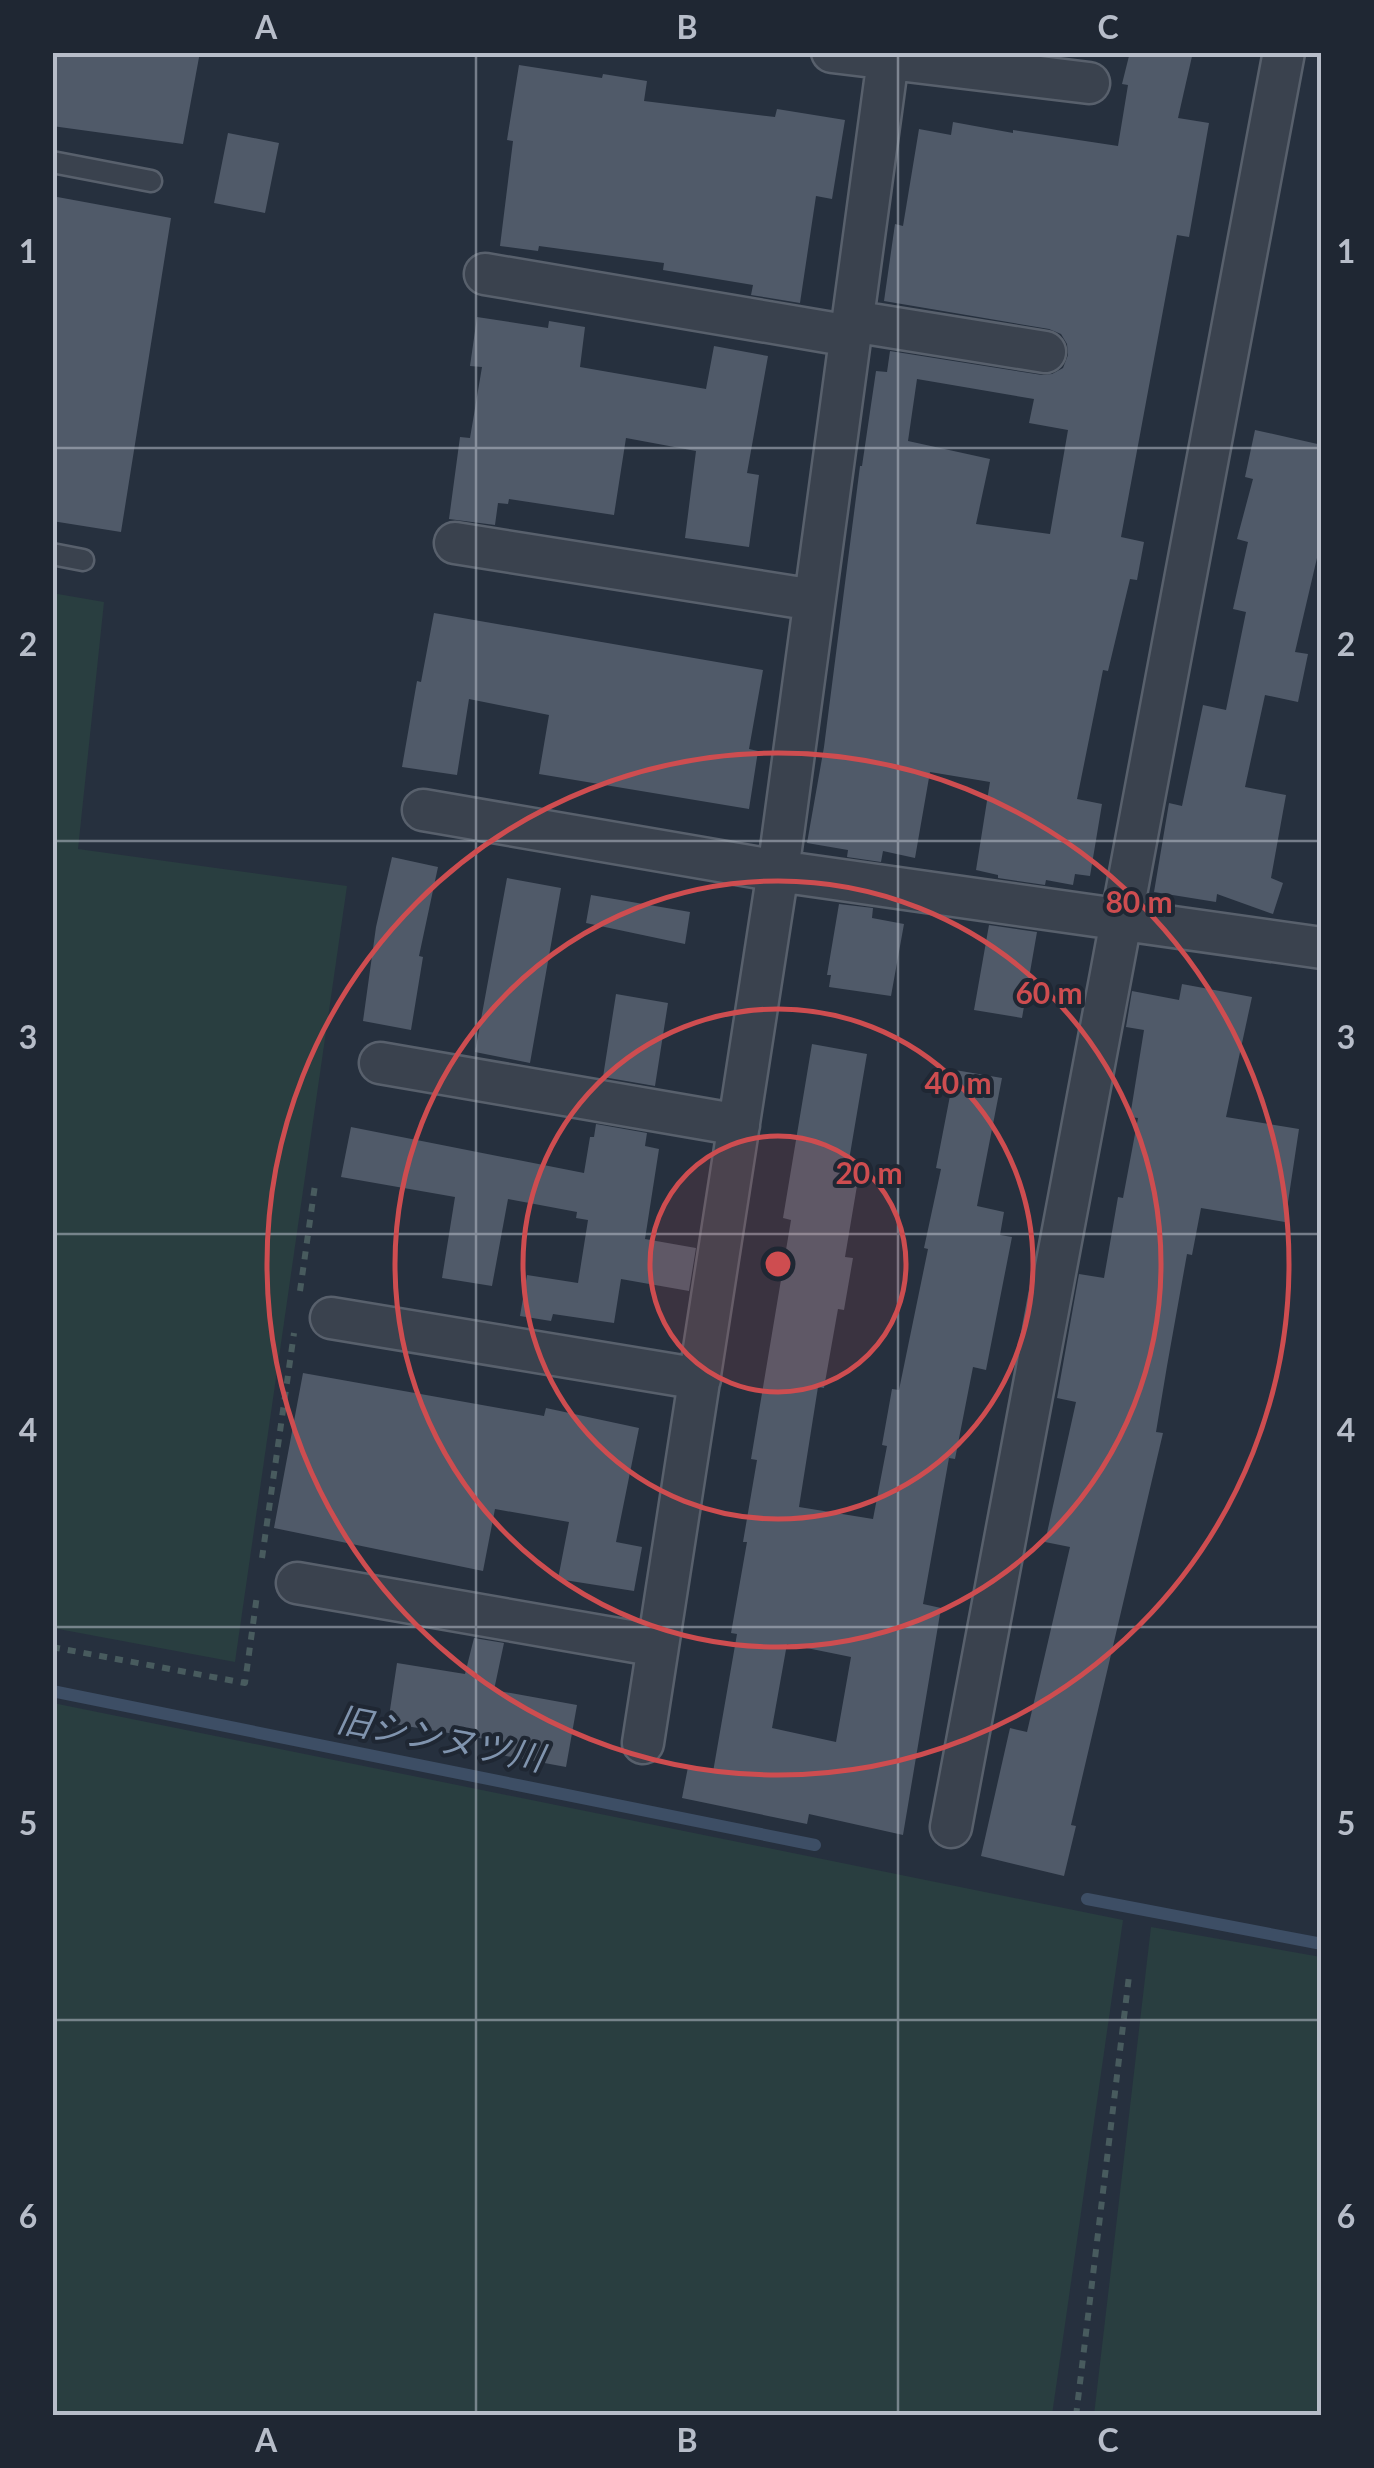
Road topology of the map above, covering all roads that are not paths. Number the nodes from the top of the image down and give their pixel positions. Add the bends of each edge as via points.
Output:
1 (832, 52) edge
2 (1284, 52) edge
3 (889, 56) edge
4 (1090, 83) dead end
5 (52, 162) edge
6 (151, 181) dead end
7 (485, 274) dead end
8 (851, 328) junction
9 (1044, 352) dead end
10 (454, 543) dead end
11 (52, 554) edge
12 (83, 560) dead end
13 (814, 600) junction
14 (423, 810) dead end
15 (778, 871) junction
16 (1119, 920) junction
17 (1322, 948) edge
18 (380, 1063) dead end
19 (738, 1125) junction
20 (308, 1312) road end
21 (700, 1378) junction
22 (272, 1579) road end
23 (658, 1646) junction
24 (643, 1743) dead end
25 (951, 1827) dead end

1 - 3 street
2 - 16 street
3 - 4 street
3 - 8 street
5 - 6 lane
7 - 8 street
8 - 9 street
8 - 13 street
10 - 13 street
11 - 12 lane
13 - 15 street
14 - 15 street
15 - 16 street
15 - 19 street
16 - 17 street
16 - 25 street
18 - 19 street
19 - 21 street
20 - 21 street
21 - 23 street
22 - 23 street
23 - 24 street

